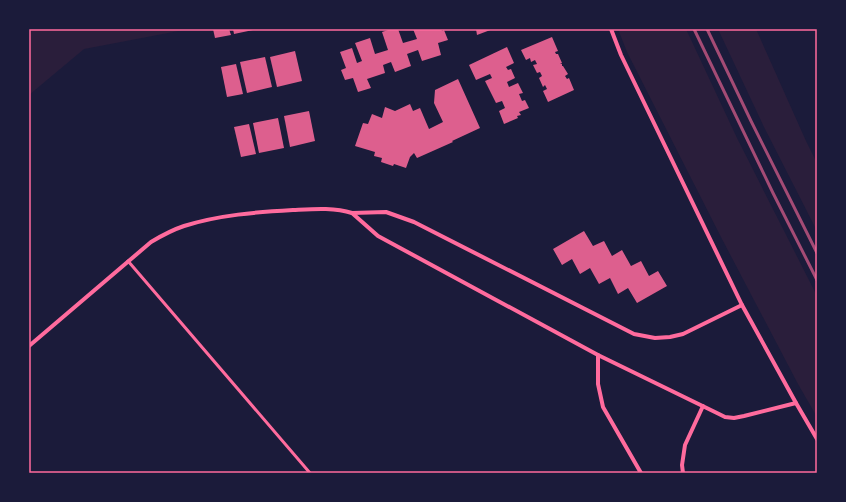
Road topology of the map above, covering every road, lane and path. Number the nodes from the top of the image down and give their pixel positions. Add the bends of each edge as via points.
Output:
1 (611, 29) edge
2 (352, 213) junction
3 (128, 261) junction
4 (742, 305) junction
5 (29, 346) edge
6 (598, 355) junction
7 (796, 403) junction
8 (703, 406) junction
9 (817, 439) edge
10 (310, 473) edge
11 (641, 473) edge
12 (683, 473) edge

1 - 4 street
2 - 3 street via 320,209 256,213 204,221 167,232 150,242
2 - 4 street via 386,212 414,222 634,334 655,338 683,334
2 - 6 street via 378,236
3 - 5 street
3 - 10 lane
4 - 7 street
6 - 8 street
6 - 11 street via 598,384 603,407
7 - 8 street via 734,418 725,417
7 - 9 street
8 - 12 street via 685,445

